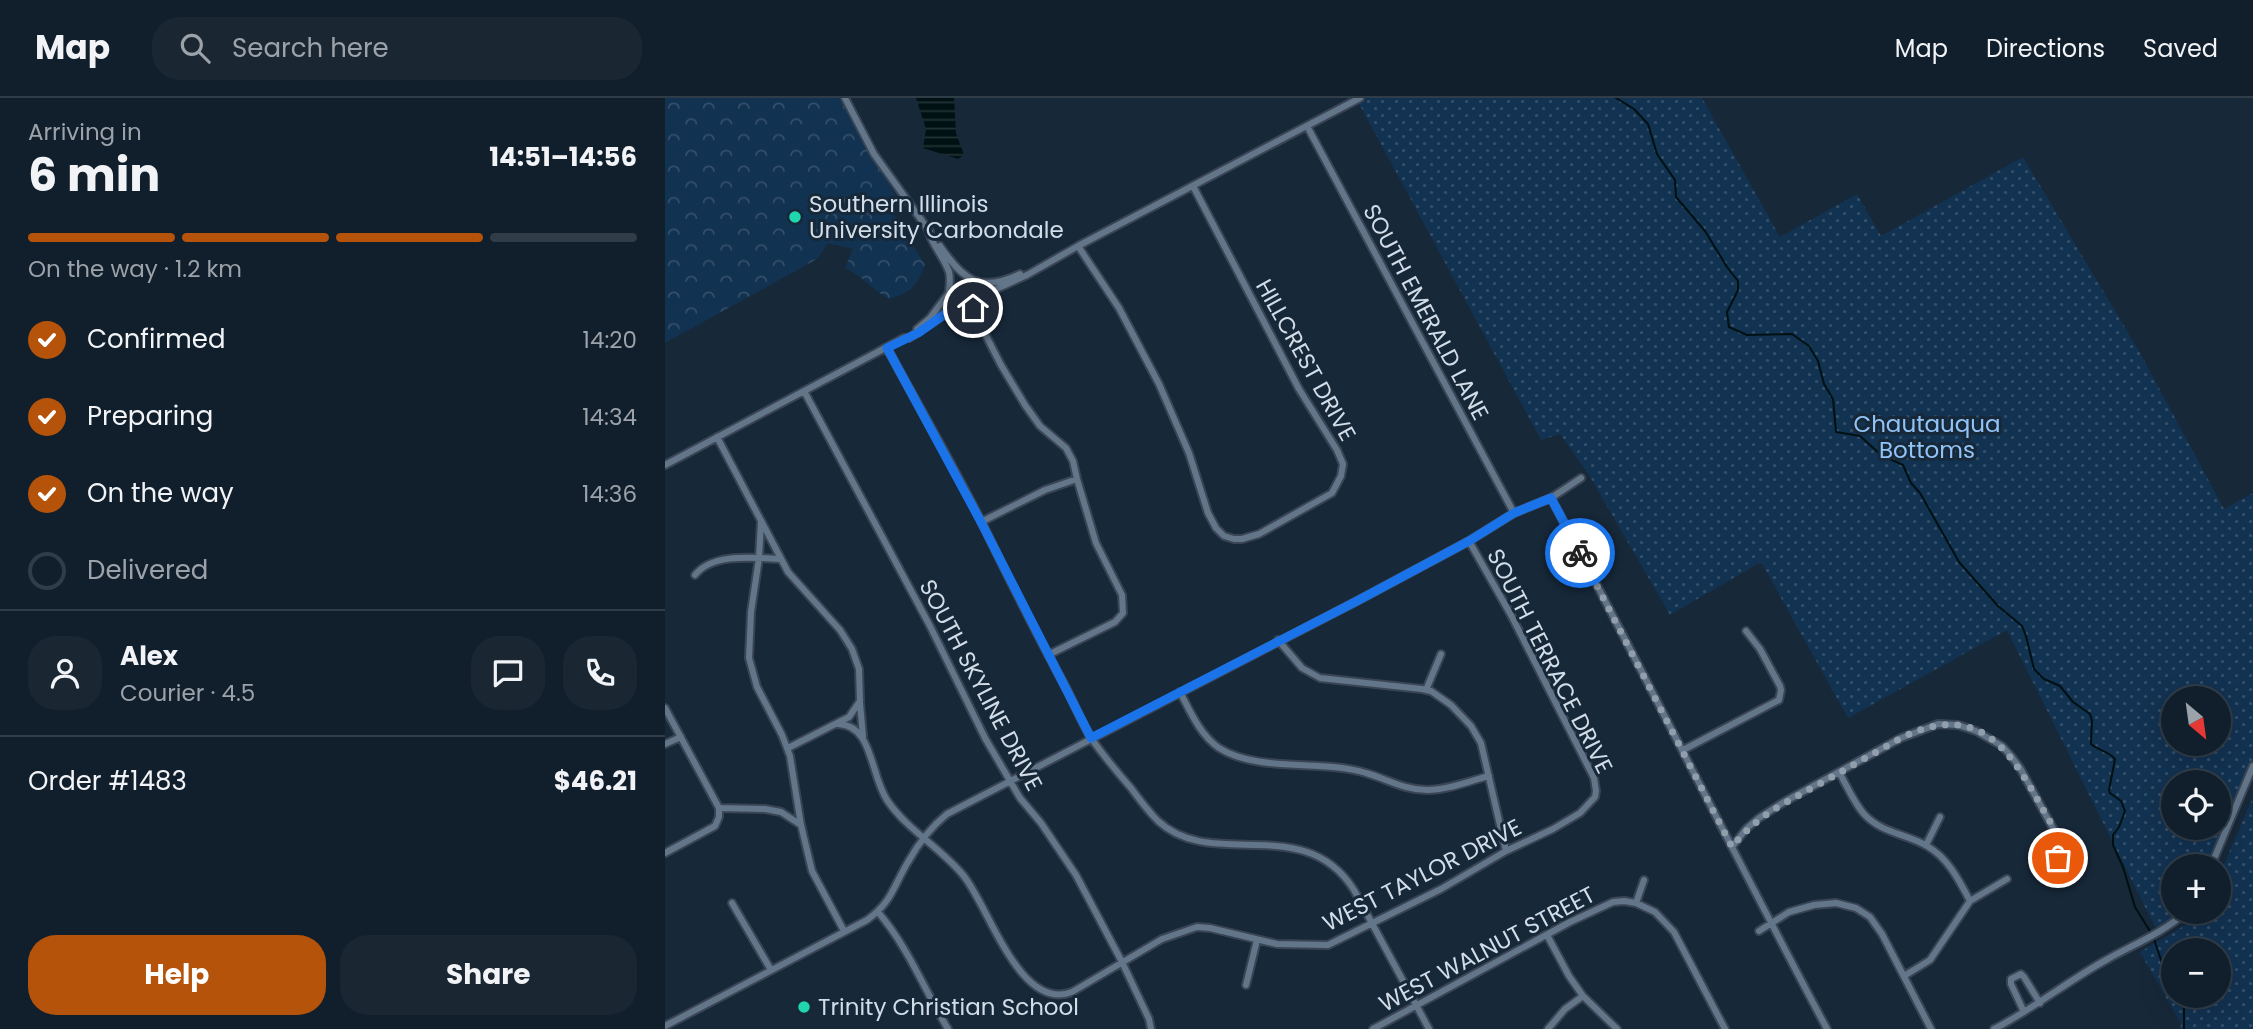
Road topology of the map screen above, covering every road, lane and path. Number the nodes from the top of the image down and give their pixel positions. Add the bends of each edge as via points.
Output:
1 (845, 98) edge
2 (1360, 98) edge
3 (1307, 126) junction
4 (1193, 186) junction
5 (928, 230) junction
6 (1078, 246) junction
7 (1045, 264) junction
8 (968, 278) junction
9 (976, 282) junction
10 (950, 285) junction
11 (948, 293) junction
12 (979, 300) junction
13 (958, 309) junction
14 (977, 318) dead end
15 (904, 338) junction
16 (887, 348) junction
17 (804, 391) junction
18 (717, 438) junction
19 (665, 466) edge
20 (1581, 478) dead end
21 (1077, 479) junction
22 (1551, 498) junction
23 (1514, 513) junction
24 (761, 521) junction
25 (981, 522) junction
26 (1469, 541) junction
27 (759, 558) junction
28 (781, 559) junction
29 (695, 575) dead end
30 (1746, 631) dead end
31 (1278, 640) junction
32 (1441, 654) dead end
33 (1048, 655) junction
34 (1426, 690) junction
35 (1180, 692) junction
36 (860, 701) junction
37 (665, 708) edge
38 (838, 724) junction
39 (863, 736) junction
40 (681, 737) junction
41 (1091, 738) junction
42 (665, 744) edge
43 (787, 748) junction
44 (1682, 750) junction
45 (2253, 766) edge
46 (1839, 772) junction
47 (1489, 776) junction
48 (1010, 780) junction
49 (1595, 797) joint
50 (719, 808) junction
51 (1940, 817) dead end
52 (801, 825) junction
53 (923, 838) junction
54 (1926, 845) junction
55 (1732, 847) junction
56 (1506, 850) junction
57 (665, 853) edge
58 (2216, 854) edge
59 (2058, 858) dead end
60 (2007, 879) dead end
61 (1644, 880) dead end
62 (1970, 901) junction
63 (732, 902) dead end
64 (1636, 903) junction
65 (878, 912) junction
66 (1372, 923) junction
67 (1771, 924) junction
68 (2170, 924) edge
69 (844, 931) junction
70 (1759, 932) dead end
71 (1547, 934) junction
72 (1257, 940) junction
73 (1122, 962) junction
74 (771, 970) junction
75 (1904, 976) junction
76 (1246, 985) dead end
77 (1583, 996) junction
78 (2039, 1003) junction
79 (1416, 1006) junction
80 (2024, 1012) junction
81 (665, 1026) edge
82 (948, 1029) edge
83 (1151, 1029) edge
84 (1373, 1029) edge
85 (1429, 1029) edge
86 (1548, 1029) edge
87 (1618, 1029) edge
88 (1725, 1029) edge
89 (1827, 1029) edge
90 (1931, 1029) edge
91 (1994, 1029) edge

1 - 5 street via 874,154
2 - 3 street
3 - 4 street
3 - 23 street, SOUTH EMERALD LANE
4 - 6 street
4 - 6 street, HILLCREST DRIVE via 1299,390 1343,464 1332,493 1259,534 1234,539 1216,528 1153,372 1119,307
5 - 8 street
5 - 10 street via 948,269
6 - 7 street
7 - 9 street via 999,282
7 - 12 street
8 - 9 street
8 - 10 street
9 - 12 street
10 - 11 street
11 - 13 street
11 - 15 street via 930,318
12 - 13 street via 970,309
13 - 15 street
14 - 21 street via 1025,405 1040,426 1066,448
15 - 16 street
16 - 17 street
16 - 25 street
17 - 18 street
17 - 48 street, SOUTH SKYLINE DRIVE
18 - 19 street
18 - 24 street
20 - 22 street
21 - 25 street
21 - 33 street via 1096,543 1122,595 1123,613 1115,622
22 - 23 street
22 - 44 street
23 - 26 street
24 - 27 street
24 - 28 street
25 - 33 street
26 - 31 street
26 - 49 street, SOUTH TERRACE DRIVE via 1594,778
27 - 28 street
27 - 29 street via 714,563
27 - 43 street via 749,658 757,687
28 - 36 street via 852,649 859,669
30 - 44 street via 1780,686 1779,700
31 - 34 street via 1302,668 1320,678
31 - 35 street
32 - 34 street
33 - 41 street
34 - 47 street via 1451,705 1471,726 1481,743
35 - 41 street
35 - 47 street via 1207,738 1222,750 1241,756 1343,768 1411,789 1440,790
36 - 38 street
36 - 39 street
37 - 40 street
38 - 39 street via 854,727
38 - 43 street
39 - 53 street via 886,799
40 - 42 street
40 - 50 street
41 - 48 street
41 - 66 street via 1158,821 1175,833 1324,857 1346,877
43 - 52 street
44 - 55 street
45 - 58 street
46 - 54 street via 1864,814 1889,831
46 - 55 street via 1759,818
46 - 59 street via 1921,729 1938,724 1976,730 2002,746 2020,768 2060,841
47 - 56 street
48 - 53 street via 947,814
48 - 73 street, SOUTH SKYLINE DRIVE via 1076,876
49 - 56 street, WEST TAYLOR DRIVE via 1563,823
50 - 52 street via 781,812
50 - 57 street via 715,825
51 - 54 street
52 - 69 street via 812,871
53 - 65 street
53 - 73 street, WEST TAYLOR DRIVE via 963,875 1007,951 1038,989 1065,994
54 - 62 street via 1948,863
55 - 67 street
56 - 66 street, WEST TAYLOR DRIVE
60 - 62 street
61 - 64 street
62 - 75 street via 1930,961
63 - 74 street
64 - 71 street, WEST WALNUT STREET via 1617,902
64 - 88 street via 1655,912 1674,932
65 - 69 street
65 - 82 street via 907,952
66 - 72 street, WEST TAYLOR DRIVE via 1328,944 1293,946
66 - 79 street
67 - 70 street
67 - 75 street via 1789,912 1814,905 1856,908 1870,917
67 - 89 street
68 - 78 street
69 - 74 street
71 - 77 street
71 - 79 street, WEST WALNUT STREET
72 - 73 street, WEST TAYLOR DRIVE via 1198,927 1161,939
72 - 76 street
73 - 83 street, SOUTH SKYLINE DRIVE
74 - 81 street
75 - 90 street
77 - 86 street
77 - 87 street
78 - 80 street
78 - 80 street via 2024,976 2011,979
79 - 84 street, WEST WALNUT STREET
79 - 85 street
80 - 91 street

